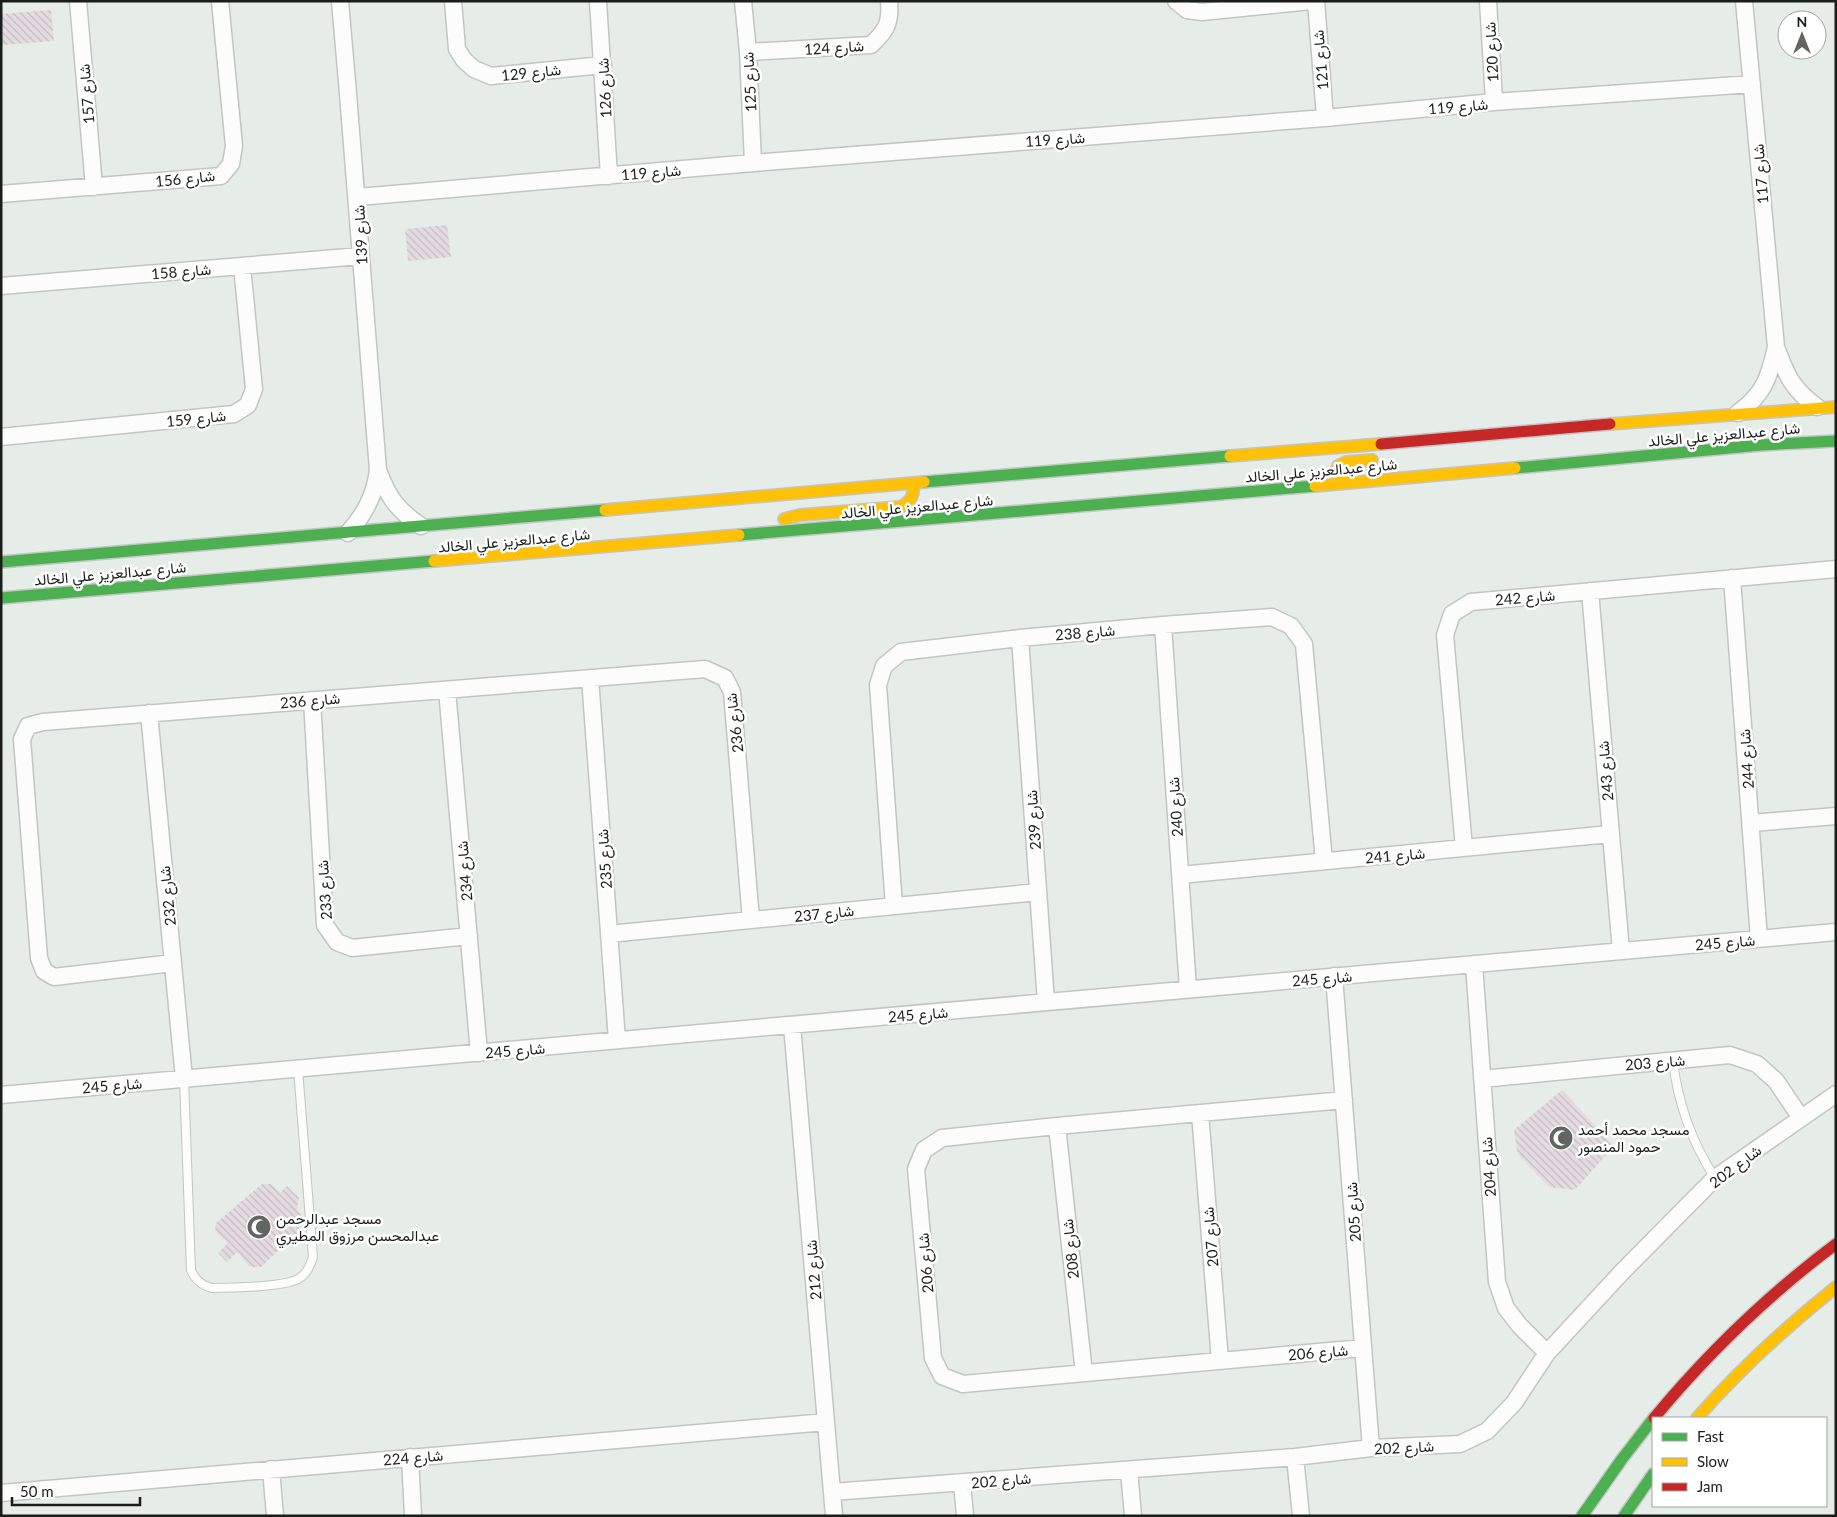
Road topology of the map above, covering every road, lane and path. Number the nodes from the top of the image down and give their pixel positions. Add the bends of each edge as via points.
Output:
1 (78, 1) edge
2 (220, 1) edge
3 (340, 1) edge
4 (453, 1) edge
5 (598, 1) edge
6 (743, 1) edge
7 (889, 1) edge
8 (1176, 1) edge
9 (1311, 1) edge
10 (1316, 1) edge
11 (1488, 1) edge
12 (1744, 1) edge
13 (748, 52) junction
14 (603, 65) junction
15 (1752, 84) junction
16 (1494, 102) junction
17 (1325, 118) junction
18 (753, 163) junction
19 (609, 176) junction
20 (94, 187) junction
21 (1, 194) edge
22 (358, 197) junction
23 (360, 256) junction
24 (242, 266) junction
25 (1, 286) edge
26 (1776, 347) junction
27 (1817, 407) junction
28 (1836, 407) edge
29 (1738, 413) junction
30 (1499, 434) junction
31 (1, 437) edge
32 (1836, 441) edge
33 (1464, 448) dead end
34 (1383, 459) dead end
35 (378, 470) junction
36 (912, 482) junction
37 (1346, 483) junction
38 (421, 526) junction
39 (348, 533) junction
40 (749, 535) junction
41 (120, 552) junction
42 (1, 562) edge
43 (127, 562) dead end
44 (1836, 569) edge
45 (151, 572) dead end
46 (129, 575) dead end
47 (1732, 578) junction
48 (157, 585) junction
49 (125, 587) junction
50 (1590, 591) junction
51 (1, 598) edge
52 (1163, 625) junction
53 (1020, 638) junction
54 (590, 678) junction
55 (447, 690) junction
56 (312, 700) junction
57 (149, 713) junction
58 (1836, 816) edge
59 (1751, 823) junction
60 (1610, 834) junction
61 (1464, 848) junction
62 (1324, 861) junction
63 (1180, 875) junction
64 (1038, 892) junction
65 (894, 906) junction
66 (751, 920) junction
67 (1836, 932) edge
68 (610, 934) junction
69 (469, 936) junction
70 (1759, 939) junction
71 (1621, 951) junction
72 (173, 963) junction
73 (1474, 964) junction
74 (1334, 976) junction
75 (1188, 990) junction
76 (1046, 1002) junction
77 (792, 1025) junction
78 (617, 1040) junction
79 (479, 1053) junction
80 (1673, 1061) junction
81 (298, 1069) junction
82 (184, 1079) junction
83 (1482, 1079) junction
84 (1836, 1094) edge
85 (1, 1095) edge
86 (1344, 1100) junction
87 (1200, 1113) junction
88 (1801, 1118) junction
89 (1057, 1126) junction
90 (1715, 1178) junction
91 (1836, 1244) edge
92 (1836, 1287) edge
93 (1363, 1348) junction
94 (1547, 1353) junction
95 (1220, 1361) junction
96 (1084, 1373) junction
97 (1656, 1417) edge
98 (1698, 1417) edge
99 (826, 1422) junction
100 (1652, 1422) edge
101 (1371, 1448) junction
102 (410, 1457) junction
103 (1295, 1457) junction
104 (271, 1469) junction
105 (1130, 1470) junction
106 (1652, 1475) edge
107 (962, 1483) junction
108 (832, 1492) junction
109 (1, 1493) edge
110 (274, 1516) edge
111 (414, 1516) edge
112 (834, 1516) edge
113 (965, 1516) edge
114 (1133, 1516) edge
115 (1301, 1516) edge
116 (1582, 1516) edge
117 (1624, 1516) edge

1 - 20 street, شارع 157
2 - 20 street, شارع 156 via 234,146 231,164 221,176
3 - 22 street, شارع 139
4 - 14 street, شارع 129 via 458,49 474,69 491,76
5 - 14 street, شارع 126
6 - 13 street, شارع 125
7 - 13 street, شارع 124 via 890,14 885,32 871,45
8 - 9 street via 1187,10 1202,12
10 - 17 street, شارع 121
11 - 16 street, شارع 120
12 - 15 street, شارع 117
13 - 18 street, شارع 125
14 - 19 street, شارع 126
15 - 16 street, شارع 119
15 - 26 street, شارع 117
16 - 17 street, شارع 119
17 - 18 street, شارع 119
18 - 19 street, شارع 119
19 - 22 street, شارع 119
20 - 21 street, شارع 156
22 - 23 street, شارع 139
23 - 24 street, شارع 158
23 - 35 street, شارع 139
24 - 25 street, شارع 158
24 - 31 street, شارع 159 via 254,390 248,405 234,414
26 - 27 street, شارع 117 via 1791,382
26 - 29 street, شارع 117 via 1770,376 1764,387
27 - 28 street, شارع عبدالعزيز علي الخالد
27 - 29 street, شارع عبدالعزيز علي الخالد
29 - 30 street, شارع عبدالعزيز علي الخالد
30 - 33 street
30 - 36 street, شارع عبدالعزيز علي الخالد
32 - 37 street, شارع عبدالعزيز علي الخالد
34 - 37 street via 1341,463 1337,474
35 - 38 street, شارع 139 via 393,503
35 - 39 street, شارع 139 via 372,497
36 - 38 street, شارع عبدالعزيز علي الخالد
36 - 40 street via 912,498 900,507 800,515 771,523
37 - 40 street, شارع عبدالعزيز علي الخالد
38 - 39 street, شارع عبدالعزيز علي الخالد
39 - 41 street, شارع عبدالعزيز علي الخالد via 153,553
40 - 48 street, شارع عبدالعزيز علي الخالد
41 - 42 street, شارع عبدالعزيز علي الخالد
41 - 43 street
44 - 47 street, شارع 242
45 - 48 street
46 - 49 street
47 - 50 street, شارع 242
47 - 59 street, شارع 244
48 - 49 street, شارع عبدالعزيز علي الخالد
49 - 51 street, شارع عبدالعزيز علي الخالد
50 - 60 street, شارع 243
50 - 61 street, شارع 242 via 1471,602 1452,614 1445,635
52 - 53 street, شارع 238
52 - 62 street, شارع 238 via 1272,618 1291,626 1296,632 1304,644
52 - 63 street, شارع 240
53 - 64 street, شارع 239
53 - 65 street, شارع 238 via 901,652 884,666 878,684
54 - 55 street, شارع 236
54 - 66 street, شارع 236 via 706,669 725,678 732,692
54 - 68 street, شارع 235
55 - 56 street, شارع 236
55 - 69 street, شارع 234
56 - 57 street, شارع 236
56 - 69 street, شارع 233 via 325,925 338,942 352,948
57 - 72 street, شارع 232
57 - 72 street, شارع 236 via 43,722 28,726 22,739 39,958 44,970 54,977
58 - 59 street
59 - 70 street, شارع 244
60 - 61 street, شارع 241
60 - 71 street, شارع 243
61 - 62 street, شارع 241
62 - 63 street, شارع 241
63 - 75 street, شارع 240
64 - 65 street, شارع 237
64 - 76 street, شارع 239
65 - 66 street, شارع 237
66 - 68 street, شارع 237
67 - 70 street, شارع 245
68 - 78 street, شارع 235
69 - 79 street, شارع 234
70 - 71 street, شارع 245
71 - 73 street, شارع 245
72 - 82 street, شارع 232
73 - 74 street, شارع 245
73 - 83 street, شارع 204
74 - 75 street, شارع 245
74 - 86 street, شارع 205
75 - 76 street, شارع 245
76 - 77 street, شارع 245
77 - 78 street, شارع 245
77 - 99 street, شارع 212
78 - 79 street, شارع 245
79 - 81 street, شارع 245
80 - 83 street, شارع 203
80 - 88 street, شارع 203 via 1730,1055 1757,1064 1776,1081
80 - 90 lane via 1686,1122
81 - 82 street, شارع 245
81 - 82 lane via 313,1257 300,1278 284,1283 212,1288 204,1286 191,1270
82 - 85 street, شارع 245
83 - 94 street, شارع 204 via 1497,1282 1506,1308
84 - 88 street, شارع 202
86 - 87 street, شارع 206
86 - 93 street, شارع 205
87 - 89 street, شارع 206
87 - 95 street, شارع 207
88 - 90 street, شارع 202
89 - 96 street, شارع 208
89 - 96 street, شارع 206 via 942,1138 924,1150 916,1169 933,1358 942,1376 963,1384
90 - 94 street, شارع 202
91 - 97 street via 1770,1295 1734,1329
92 - 98 street via 1766,1346
93 - 95 street, شارع 206
93 - 101 street, شارع 205
94 - 101 street, شارع 202 via 1514,1403 1486,1431 1460,1444
95 - 96 street, شارع 206
99 - 102 street, شارع 224
99 - 108 street, شارع 212
100 - 116 street
101 - 103 street, شارع 202
102 - 104 street, شارع 224
102 - 111 street
103 - 105 street, شارع 202
103 - 115 street
104 - 109 street, شارع 224
104 - 110 street
105 - 107 street, شارع 202
105 - 114 street
106 - 117 street
107 - 108 street, شارع 202
107 - 113 street
108 - 112 street, شارع 212

